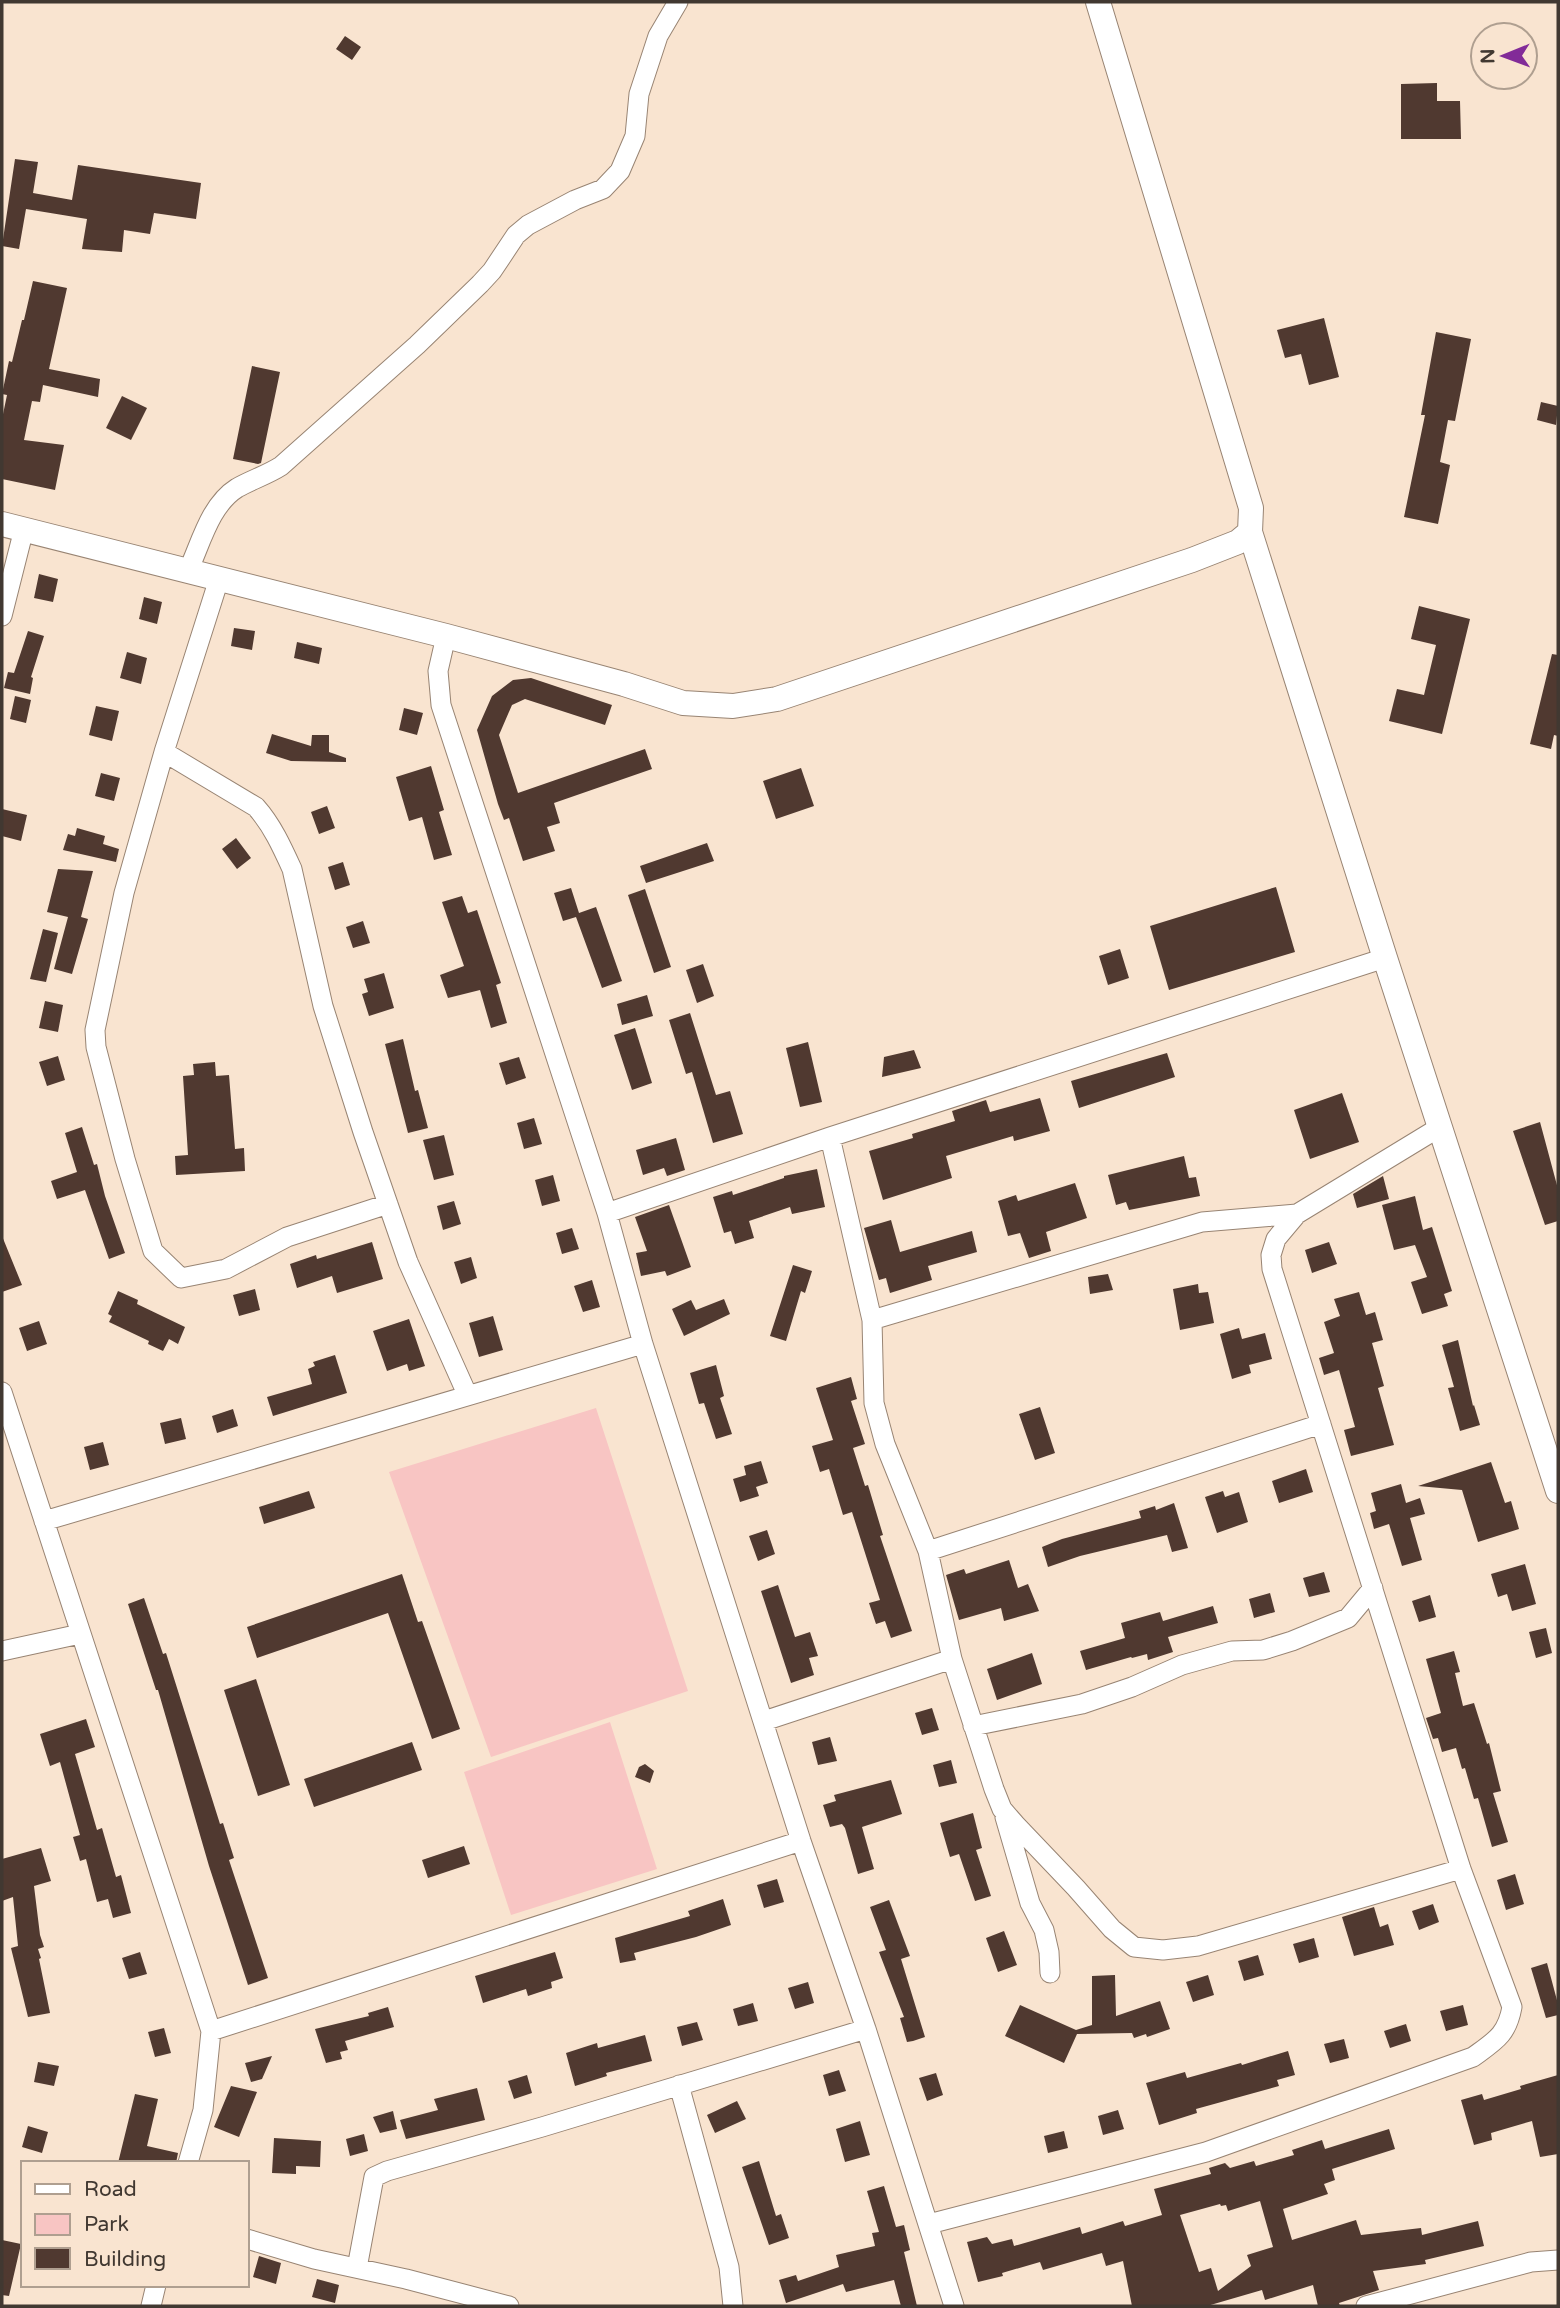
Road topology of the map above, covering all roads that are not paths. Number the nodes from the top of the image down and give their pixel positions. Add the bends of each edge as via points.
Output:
1 (678, 2) edge
2 (1098, 2) edge
3 (13, 527) edge
4 (1250, 532) junction
5 (188, 571) junction
6 (219, 579) junction
7 (2, 616) edge
8 (446, 636) junction
9 (164, 752) junction
10 (1385, 958) junction
11 (1440, 1127) junction
12 (830, 1137) junction
13 (388, 1204) junction
14 (607, 1213) junction
15 (1297, 1214) junction
16 (872, 1320) junction
17 (643, 1344) junction
18 (2, 1392) edge
19 (467, 1394) junction
20 (1321, 1423) junction
21 (1558, 1491) edge
22 (44, 1521) junction
23 (928, 1551) junction
24 (1373, 1588) junction
25 (80, 1634) junction
26 (2, 1651) edge
27 (952, 1660) junction
28 (764, 1721) junction
29 (973, 1726) junction
30 (1002, 1809) junction
31 (801, 1841) junction
32 (1461, 1869) junction
33 (1050, 1973) dead end
34 (866, 2029) junction
35 (211, 2031) junction
36 (679, 2085) junction
37 (189, 2161) edge
38 (929, 2224) junction
39 (248, 2239) edge
40 (1558, 2260) edge
41 (357, 2269) junction
42 (156, 2287) edge
43 (151, 2306) edge
44 (509, 2306) edge
45 (733, 2306) edge
46 (954, 2306) edge
47 (1366, 2306) edge

1 - 5 street via 658,36 639,94 635,136 620,171 603,188 528,225 492,271 417,345 281,466 237,489 216,507
2 - 4 street via 1251,508
3 - 5 street
3 - 7 street
4 - 8 street via 1238,542 1192,560 790,694 733,706 683,703
4 - 10 street
5 - 6 street
6 - 8 street
6 - 9 street
8 - 14 street via 438,671 441,705
9 - 13 street via 256,807 283,849 292,869 323,1006
9 - 13 street via 124,892 95,1030 125,1159 153,1251 181,1278 226,1269 287,1237
10 - 11 street
10 - 12 street
11 - 15 street
11 - 21 street
12 - 14 street
12 - 16 street
13 - 19 street via 408,1262
14 - 17 street
15 - 16 street via 1202,1222
15 - 20 street via 1276,1239 1272,1269
16 - 23 street via 874,1403
17 - 19 street
17 - 28 street
18 - 22 street
19 - 22 street
20 - 23 street
20 - 24 street
22 - 25 street
23 - 27 street
24 - 29 street via 1348,1618 1292,1641 1182,1665 1082,1704
24 - 32 street
25 - 26 street
25 - 35 street
27 - 28 street
27 - 29 street
28 - 31 street
29 - 30 street
30 - 32 street via 1134,1947 1198,1947
30 - 33 street via 1030,1903 1044,1930
31 - 34 street
31 - 35 street
32 - 38 street via 1512,2007 1509,2024 1499,2039 1473,2057 1206,2152
34 - 36 street
34 - 38 street
35 - 37 street via 203,2110
36 - 41 street via 374,2177
36 - 45 street via 729,2267
38 - 46 street
39 - 41 street
40 - 47 street via 1531,2262
41 - 44 street
42 - 43 street

